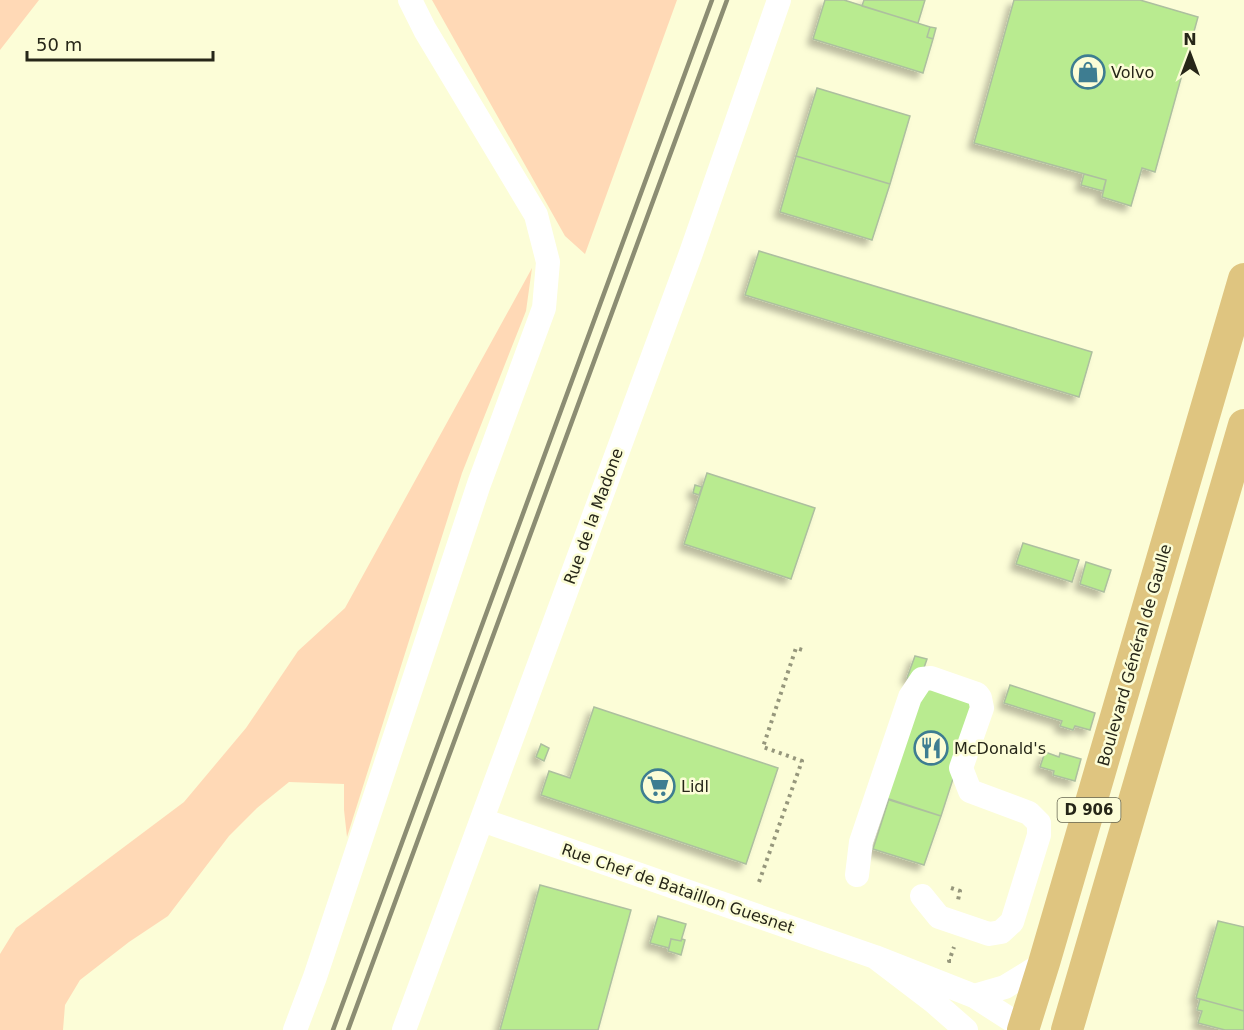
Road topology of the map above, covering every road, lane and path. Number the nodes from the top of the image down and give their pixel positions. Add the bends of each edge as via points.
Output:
1 (410, 0) edge
2 (779, 0) edge
3 (1244, 279) edge
4 (1244, 424) edge
5 (806, 651) dead end
6 (482, 820) junction
7 (857, 875) dead end
8 (759, 882) dead end
9 (922, 896) dead end
10 (956, 940) dead end
11 (874, 957) junction
12 (1044, 963) junction
13 (960, 965) dead end
14 (974, 996) junction
15 (1024, 1029) edge
16 (295, 1030) edge
17 (404, 1030) edge
18 (966, 1030) edge
19 (1067, 1030) edge

1 - 16 street via 536,215 548,262 544,308 479,484
2 - 6 street, Rue de la Madone via 691,253
3 - 12 main road, Boulevard Général de Gaulle / D 906
4 - 19 main road, D 906
5 - 8 path via 796,648 763,747 802,761
6 - 11 street, Rue Chef de Bataillon Guesnet
6 - 17 street, Rue de la Madone
7 - 9 street via 861,842 910,697 922,679 931,678 980,698 982,708 962,768 970,791 1029,813 1039,822 1039,834 1012,922 1001,932 989,934 939,917
10 - 13 path via 949,961
11 - 14 street, Rue Chef de Bataillon Guesnet
11 - 18 street, Rue Chef de Bataillon Guesnet
12 - 14 street via 1005,987
12 - 15 main road, Boulevard Général de Gaulle / D 906
14 - 15 street, Rue Chef de Bataillon Guesnet

